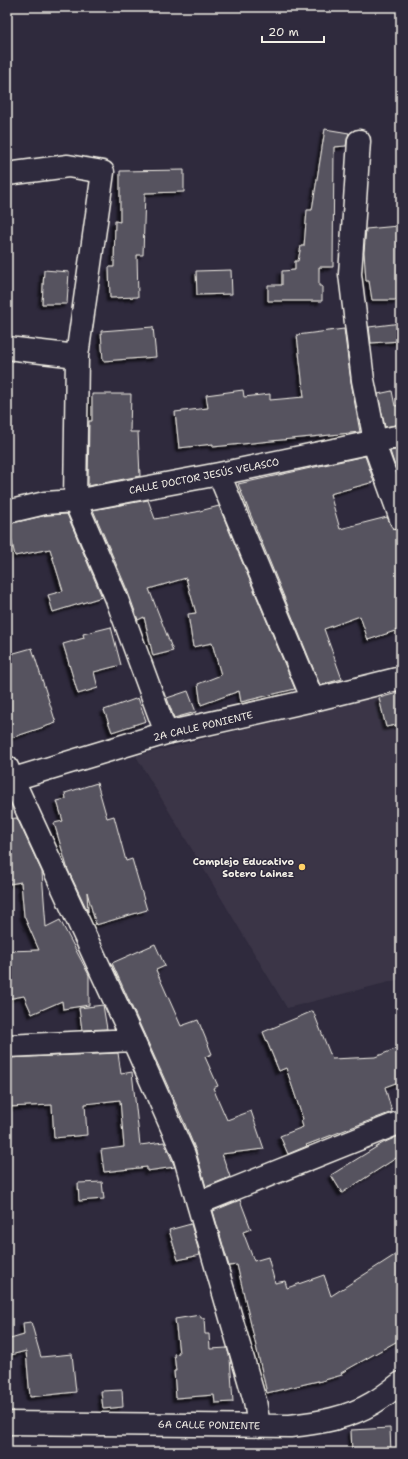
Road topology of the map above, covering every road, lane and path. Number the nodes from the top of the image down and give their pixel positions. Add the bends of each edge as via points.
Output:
1 (359, 141) dead end
2 (7, 174) edge
3 (7, 348) edge
4 (77, 356) junction
5 (401, 436) edge
6 (373, 441) junction
7 (219, 474) junction
8 (75, 501) junction
9 (7, 512) edge
10 (401, 519) edge
11 (401, 678) edge
12 (313, 700) junction
13 (166, 733) junction
14 (9, 776) edge
15 (134, 1040) junction
16 (7, 1046) edge
17 (401, 1122) edge
18 (198, 1203) junction
19 (401, 1383) edge
20 (7, 1423) edge
21 (259, 1426) junction

1 - 6 street via 350,274
2 - 4 street via 68,166 103,172
3 - 4 street
4 - 8 street
5 - 6 street, CALLE DOCTOR JESÚS VELASCO
6 - 7 street, CALLE DOCTOR JESÚS VELASCO
6 - 10 street
7 - 8 street, CALLE DOCTOR JESÚS VELASCO
7 - 12 street
8 - 9 street, CALLE DOCTOR JESÚS VELASCO via 45,503
8 - 13 street via 116,597
11 - 12 street, 2A CALLE PONIENTE
12 - 13 street, 2A CALLE PONIENTE
13 - 14 street, 2A CALLE PONIENTE
14 - 15 street
15 - 16 street
15 - 18 street via 184,1155
17 - 18 street
18 - 21 street via 255,1401
19 - 21 street, 6A CALLE PONIENTE via 372,1403 345,1416 290,1426
20 - 21 street, 6A CALLE PONIENTE

